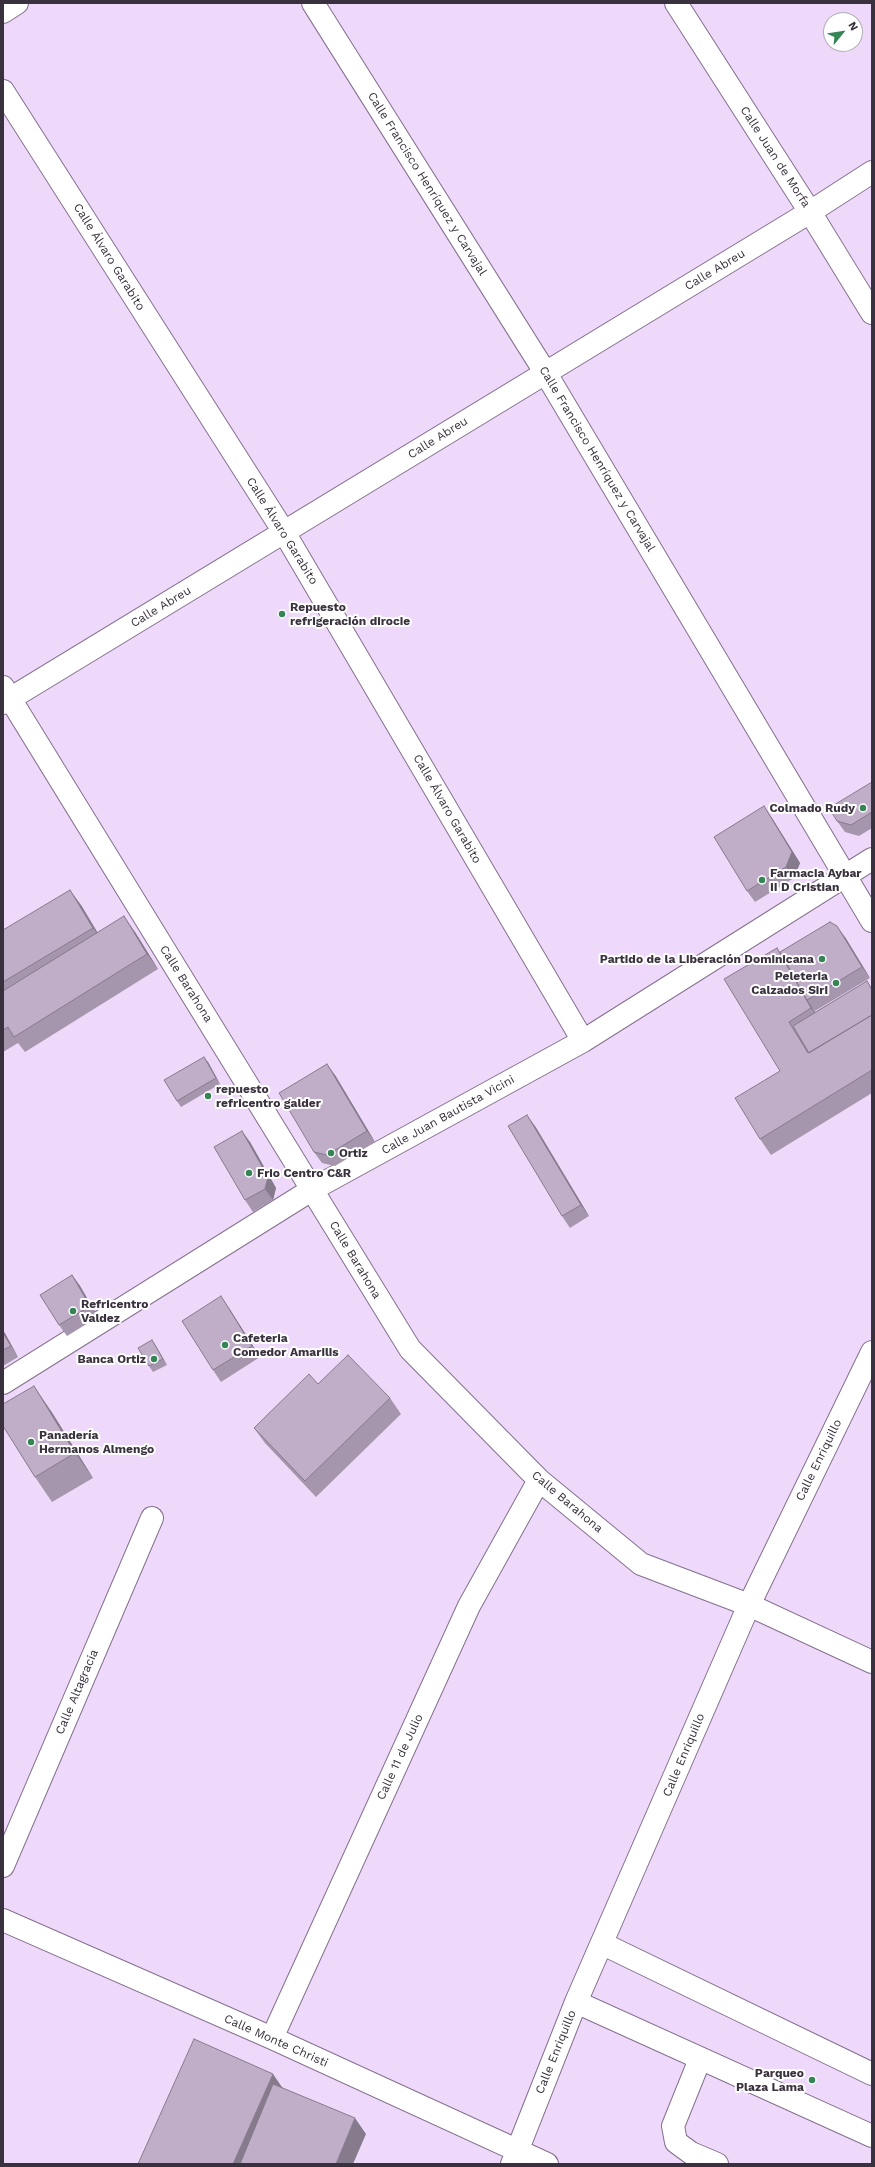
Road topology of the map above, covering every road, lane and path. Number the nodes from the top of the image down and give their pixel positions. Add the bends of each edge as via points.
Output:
1 (17, 3) edge
2 (313, 3) edge
3 (676, 3) edge
4 (3, 12) edge
5 (3, 91) edge
6 (872, 172) edge
7 (810, 212) junction
8 (872, 313) edge
9 (545, 372) junction
10 (284, 532) junction
11 (5, 696) edge
12 (872, 859) edge
13 (845, 876) junction
14 (872, 921) edge
15 (583, 1041) junction
16 (312, 1189) junction
17 (872, 1352) edge
18 (3, 1383) edge
19 (539, 1480) junction
20 (152, 1518) dead end
21 (749, 1605) junction
22 (872, 1662) edge
23 (3, 1866) edge
24 (3, 1920) edge
25 (603, 1944) junction
26 (576, 2002) junction
27 (272, 2038) junction
28 (700, 2059) junction
29 (872, 2074) edge
30 (872, 2136) edge
31 (515, 2157) edge
32 (548, 2164) edge
33 (717, 2164) edge

1 - 4 street
2 - 9 street, Calle Francisco Henríquez y Carvajal
3 - 7 street, Calle Juan de Morfa
5 - 10 street, Calle Álvaro Garabito
6 - 7 street, Calle Abreu
7 - 8 street, Calle Juan de Morfa
7 - 9 street, Calle Abreu
9 - 10 street, Calle Abreu
9 - 13 street, Calle Francisco Henríquez y Carvajal
10 - 11 street, Calle Abreu
10 - 15 street, Calle Álvaro Garabito
11 - 16 street, Calle Barahona
12 - 13 street, Calle Juan Bautista Vicini
13 - 14 street, Calle Francisco Henríquez y Carvajal
13 - 15 street, Calle Juan Bautista Vicini
15 - 16 street, Calle Juan Bautista Vicini
16 - 18 street, Calle Juan Bautista Vicini
16 - 19 street, Calle Barahona via 410,1349
17 - 21 street, Calle Enriquillo
19 - 21 street, Calle Barahona via 641,1564
19 - 27 street, Calle 11 de Julio via 469,1606
20 - 23 street, Calle Altagracia
21 - 22 street, Calle Barahona
21 - 25 street, Calle Enriquillo
24 - 27 street, Calle Monte Christi
25 - 26 street, Calle Enriquillo
25 - 29 street
26 - 28 street
26 - 31 street, Calle Enriquillo
27 - 31 street, Calle Monte Christi
28 - 30 street
28 - 33 street via 673,2126 676,2142
31 - 32 street, Calle Monte Christi

